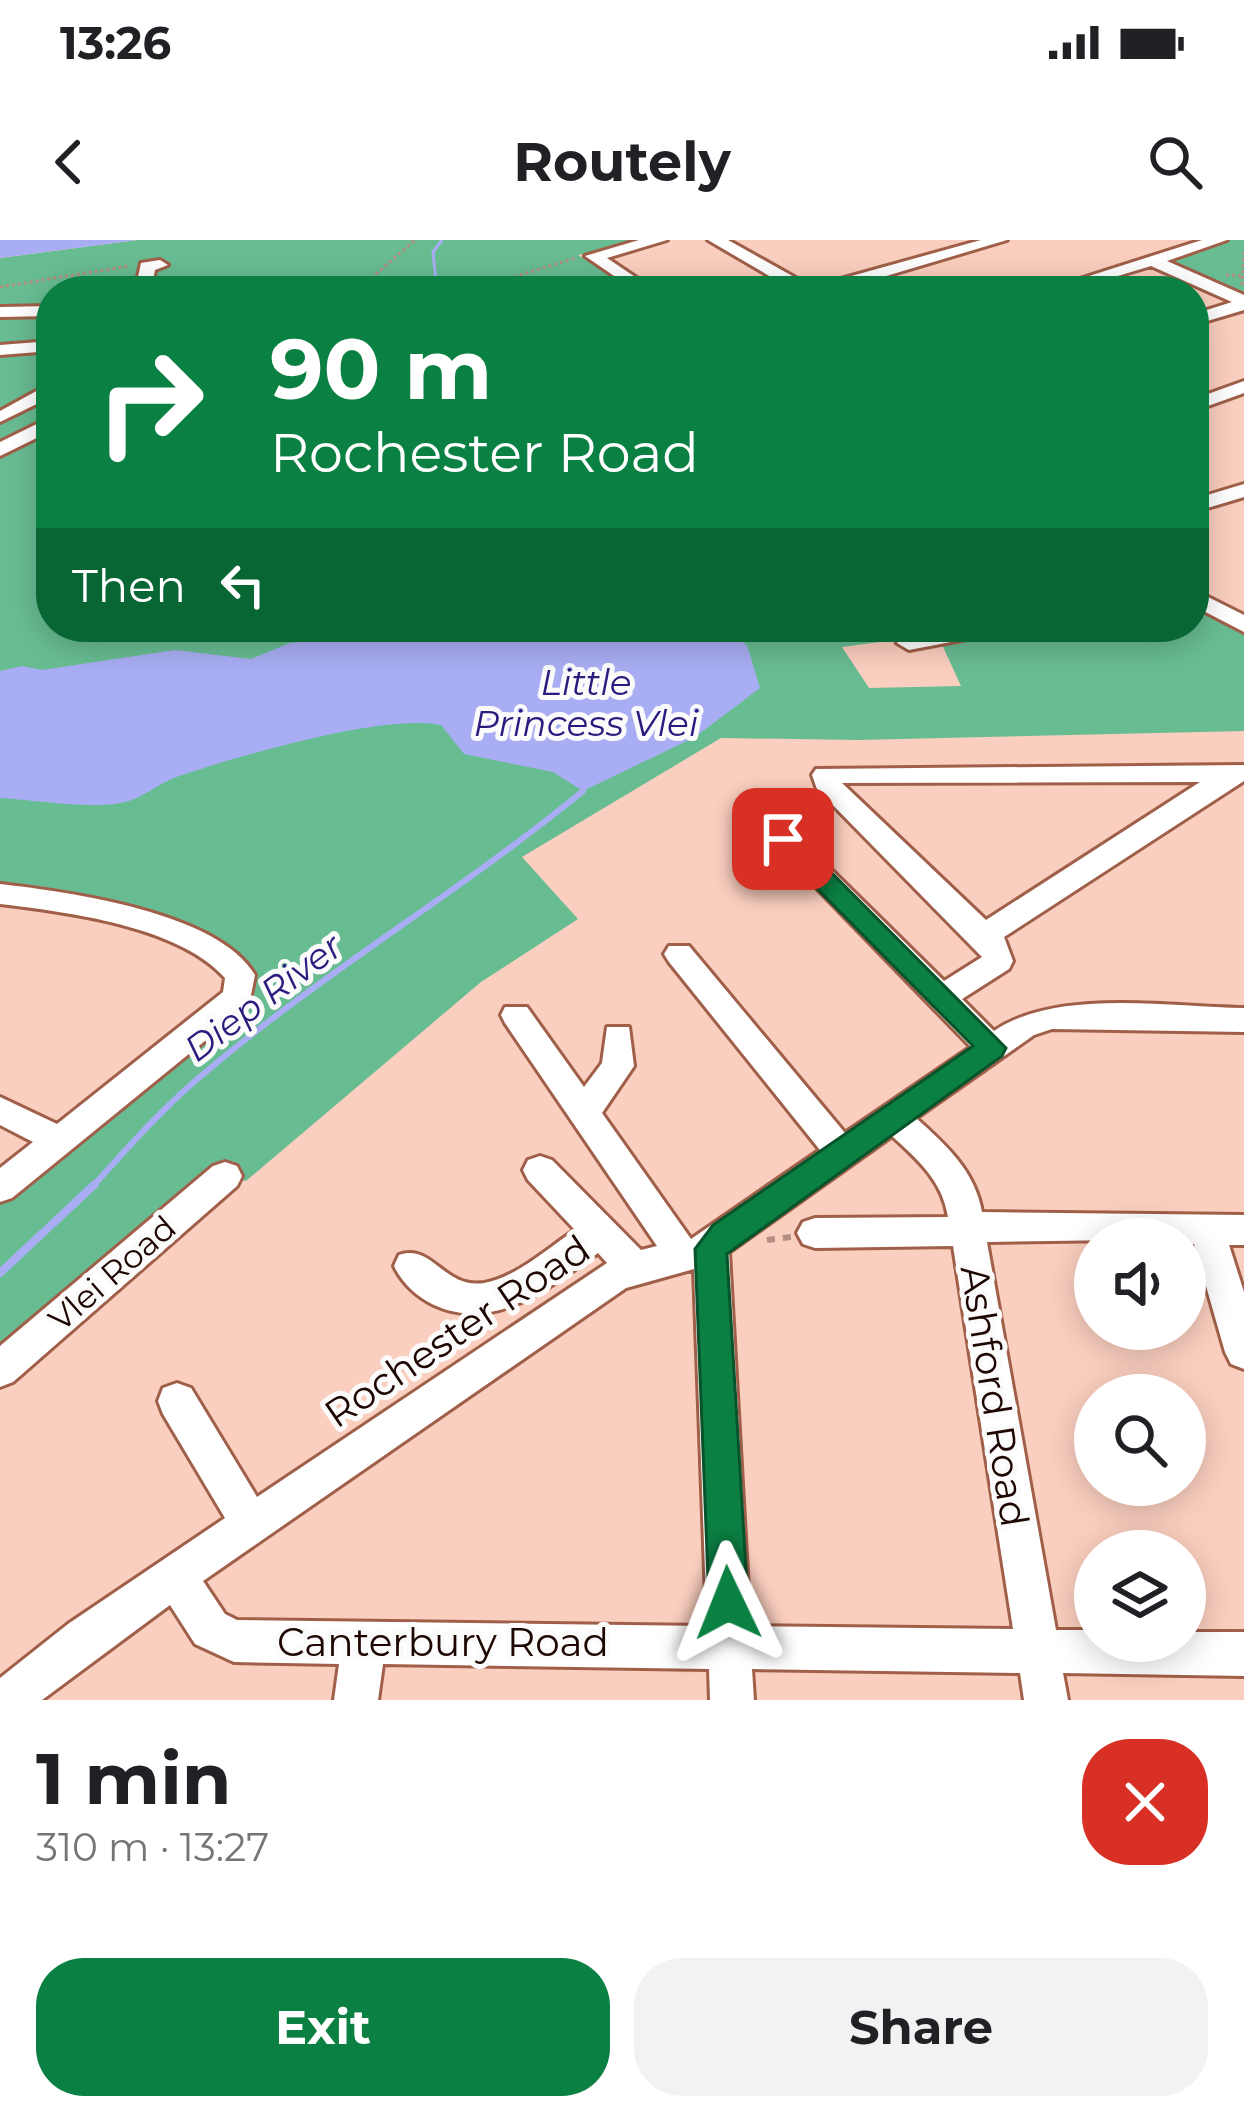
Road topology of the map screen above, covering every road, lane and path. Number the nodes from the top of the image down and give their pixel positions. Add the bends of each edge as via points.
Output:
1 (415, 240) edge
2 (659, 240) edge
3 (716, 240) edge
4 (999, 240) edge
5 (1219, 240) edge
6 (1244, 252) edge
7 (592, 256) junction
8 (1152, 260) junction
9 (151, 261) joint
10 (64, 276) edge
11 (147, 276) edge
12 (374, 276) edge
13 (521, 276) edge
14 (624, 276) edge
15 (780, 276) edge
16 (871, 276) edge
17 (1099, 276) edge
18 (1187, 276) edge
19 (36, 281) edge
20 (1209, 286) edge
21 (0, 287) edge
22 (1244, 291) edge
23 (1244, 302) edge
24 (36, 312) edge
25 (0, 313) edge
26 (1209, 315) edge
27 (36, 347) edge
28 (0, 350) edge
29 (1244, 387) edge
30 (36, 398) edge
31 (1209, 400) edge
32 (3, 417) dead end
33 (36, 431) edge
34 (0, 451) edge
35 (1244, 490) edge
36 (1209, 501) edge
37 (1209, 604) edge
38 (1242, 621) edge
39 (914, 642) edge
40 (909, 643) dead end
41 (1175, 773) junction
42 (1238, 773) edge
43 (1194, 798) junction
44 (783, 839) dead end
45 (0, 895) edge
46 (987, 934) junction
47 (679, 954) dead end
48 (941, 998) junction
49 (516, 1015) dead end
50 (1244, 1020) edge
51 (619, 1035) dead end
52 (992, 1048) junction
53 (0, 1110) edge
54 (584, 1112) junction
55 (893, 1118) junction
56 (58, 1140) junction
57 (842, 1153) junction
58 (540, 1170) dead end
59 (224, 1176) dead end
60 (0, 1187) edge
61 (967, 1227) junction
62 (1226, 1230) edge
63 (600, 1232) junction
64 (815, 1233) joint
65 (761, 1241) dead end
66 (697, 1253) junction
67 (412, 1266) dead end
68 (633, 1266) junction
69 (1244, 1352) edge
70 (0, 1370) edge
71 (177, 1401) dead end
72 (252, 1526) junction
73 (176, 1577) junction
74 (364, 1642) junction
75 (730, 1644) junction
76 (1037, 1648) junction
77 (1244, 1654) edge
78 (43, 1685) edge
79 (7, 1700) edge
80 (356, 1700) edge
81 (732, 1700) edge
82 (1046, 1700) edge

1 - 12 path
2 - 7 street
3 - 15 street
4 - 16 street
5 - 8 street
6 - 22 path
7 - 13 path
7 - 14 street
8 - 17 street
8 - 18 street
9 - 10 path
9 - 11 street
19 - 21 path
20 - 23 street
23 - 26 street
24 - 25 street
27 - 28 street
29 - 31 street
30 - 32 street
33 - 34 street
35 - 36 street
37 - 38 street
39 - 40 street
41 - 42 street
41 - 43 street
41 - 46 street via 825,775
42 - 43 street
43 - 46 street
44 - 48 street
45 - 56 street via 142,922 223,956 244,979 238,998
46 - 48 street via 998,961
47 - 57 street
48 - 52 street
49 - 54 street
50 - 52 street, Rochester Road via 1050,1017
51 - 54 street via 618,1066
52 - 55 street, Rochester Road
53 - 56 street
54 - 66 street
55 - 57 street, Rochester Road
55 - 61 street, Ashford Road via 950,1172
56 - 60 street
57 - 66 street, Rochester Road
58 - 63 street
59 - 70 street, Vlei Road
61 - 62 street
61 - 64 street
61 - 76 street, Ashford Road
62 - 69 street
63 - 67 street via 483,1302 431,1289
63 - 68 street
64 - 65 path
66 - 68 street, Rochester Road
66 - 75 street
68 - 72 street, Rochester Road
71 - 72 street
72 - 73 street, Rochester Road
73 - 74 street, Canterbury Road via 202,1619 234,1641
73 - 78 street, Rochester Road via 83,1639
74 - 75 street, Canterbury Road
74 - 80 street
75 - 76 street, Canterbury Road
75 - 81 street
76 - 77 street, Canterbury Road
76 - 82 street, Ashford Road
78 - 79 street, Rochester Road

